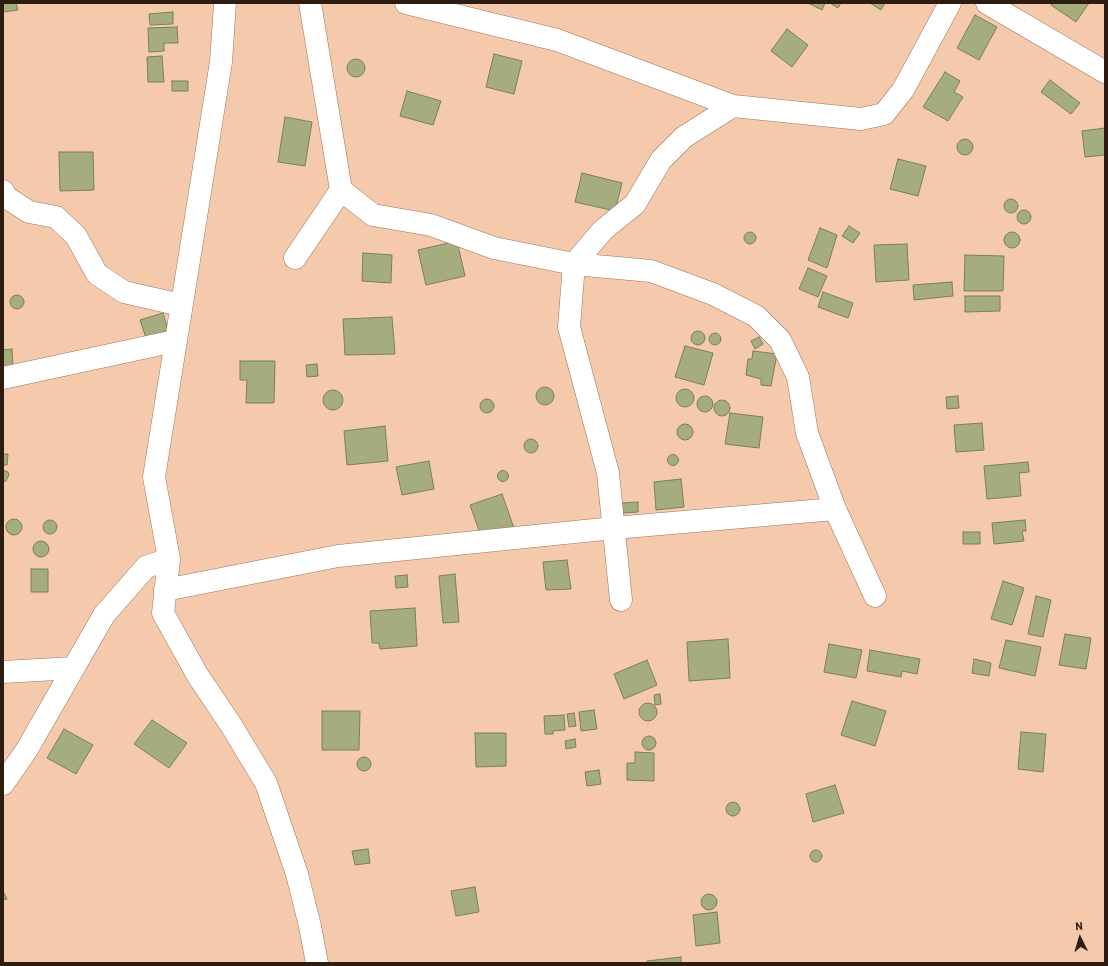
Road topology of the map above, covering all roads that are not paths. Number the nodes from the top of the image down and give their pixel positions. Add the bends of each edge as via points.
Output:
1 (225, 3) edge
2 (310, 3) edge
3 (406, 3) edge
4 (950, 3) edge
5 (987, 3) edge
6 (1105, 72) edge
7 (733, 106) junction
8 (341, 190) junction
9 (3, 191) edge
10 (295, 258) dead end
11 (574, 264) junction
12 (181, 305) junction
13 (175, 341) junction
14 (3, 378) edge
15 (836, 509) junction
16 (614, 528) junction
17 (169, 559) junction
18 (166, 590) junction
19 (875, 596) dead end
20 (621, 600) dead end
21 (74, 668) junction
22 (3, 672) edge
23 (3, 784) edge
24 (317, 963) edge

1 - 12 street via 221,62
2 - 8 street
3 - 7 street via 557,40
4 - 7 street via 904,90 884,114 861,119
5 - 6 street
7 - 11 street via 684,137 661,160 636,204 603,230
8 - 10 street
8 - 11 street via 373,215 431,225 494,248
9 - 12 street via 6,197 29,212 56,217 76,236 97,274 124,292
11 - 15 street via 651,271 713,294 756,316 780,340 798,377 807,433
11 - 16 street via 569,327 608,473
12 - 13 street
13 - 14 street
13 - 17 street via 154,477
15 - 16 street
15 - 19 street
16 - 18 street via 338,556
16 - 20 street
17 - 18 street
17 - 21 street via 146,567 104,615
18 - 24 street via 162,614 266,783 297,874
21 - 22 street
21 - 23 street via 26,751

